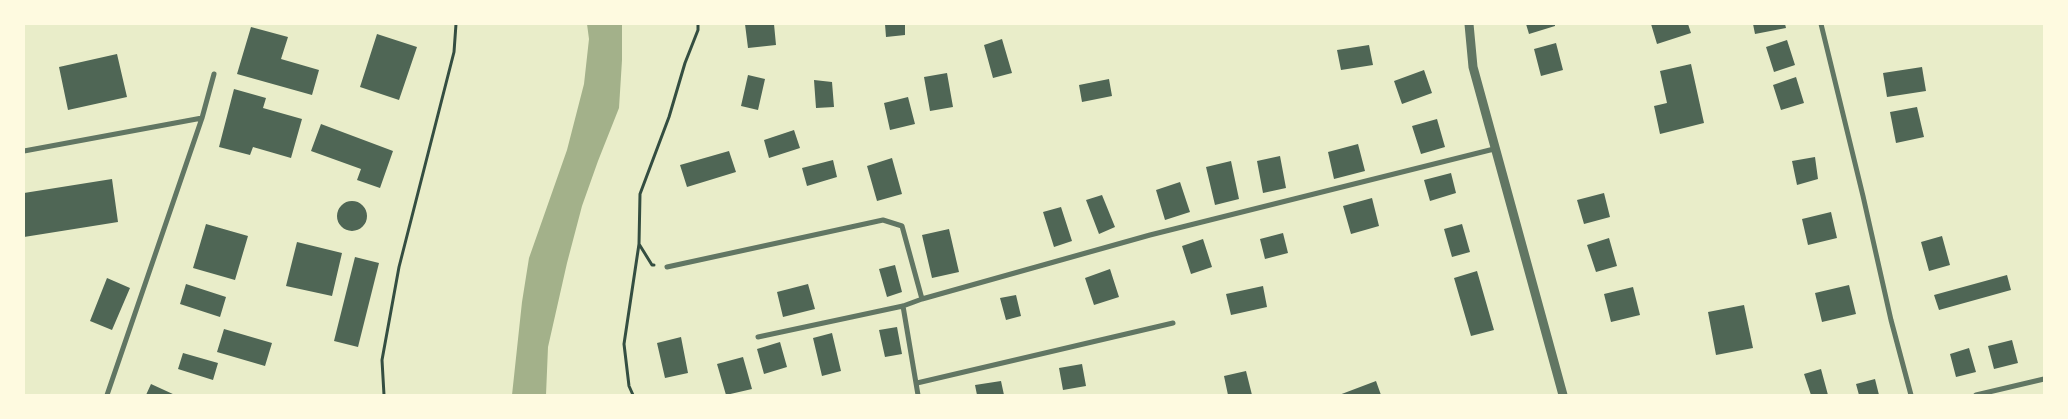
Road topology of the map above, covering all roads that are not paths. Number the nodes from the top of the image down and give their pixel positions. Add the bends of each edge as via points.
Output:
1 (1469, 24) edge
2 (1820, 24) edge
3 (214, 74) dead end
4 (202, 118) junction
5 (1494, 149) junction
6 (24, 150) edge
7 (667, 267) road end
8 (922, 299) junction
9 (903, 306) junction
10 (1173, 323) dead end
11 (758, 337) dead end
12 (2044, 379) edge
13 (917, 382) junction
14 (107, 395) edge
15 (918, 395) edge
16 (1563, 395) edge
17 (1911, 395) edge
18 (1976, 395) edge

1 - 5 street via 1473,67
2 - 17 street
3 - 4 street
4 - 6 street
4 - 14 street
5 - 8 street via 1150,235
5 - 16 street
7 - 8 street via 883,220 902,226
8 - 9 street
9 - 11 street
9 - 13 street
10 - 13 street
12 - 18 street
13 - 15 street

